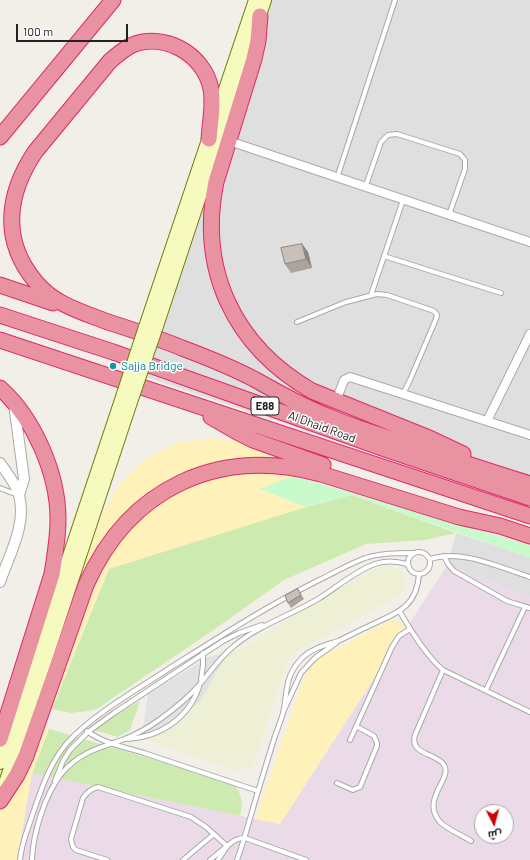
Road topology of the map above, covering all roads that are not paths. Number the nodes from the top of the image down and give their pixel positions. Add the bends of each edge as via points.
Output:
1 (113, 0) edge
2 (255, 0) edge
3 (265, 0) edge
4 (395, 0) edge
5 (260, 16) junction
6 (0, 137) edge
7 (209, 139) junction
8 (229, 141) junction
9 (337, 178) junction
10 (365, 188) junction
11 (403, 200) junction
12 (449, 216) junction
13 (529, 239) edge
14 (384, 256) junction
15 (0, 285) edge
16 (501, 293) dead end
17 (371, 295) junction
18 (73, 309) junction
19 (0, 315) edge
20 (298, 322) dead end
21 (151, 328) junction
22 (530, 334) edge
23 (0, 340) edge
24 (0, 388) edge
25 (402, 394) junction
26 (336, 401) junction
27 (190, 403) junction
28 (14, 404) junction
29 (123, 410) junction
30 (487, 421) junction
31 (530, 434) edge
32 (0, 463) edge
33 (530, 484) edge
34 (0, 488) edge
35 (19, 495) junction
36 (530, 498) edge
37 (530, 516) edge
38 (500, 526) junction
39 (530, 536) edge
40 (413, 553) junction
41 (444, 556) junction
42 (430, 559) junction
43 (408, 564) junction
44 (419, 574) junction
45 (530, 577) edge
46 (0, 582) edge
47 (528, 607) edge
48 (400, 612) junction
49 (270, 623) junction
50 (410, 629) junction
51 (338, 641) junction
52 (202, 648) junction
53 (203, 655) junction
54 (443, 670) junction
55 (200, 684) junction
56 (486, 690) junction
57 (283, 712) junction
58 (530, 712) edge
59 (356, 726) junction
60 (83, 728) junction
61 (88, 732) junction
62 (0, 739) edge
63 (123, 739) junction
64 (350, 740) dead end
65 (110, 743) junction
66 (0, 763) edge
67 (337, 783) dead end
68 (54, 785) junction
69 (258, 791) junction
70 (0, 796) edge
71 (0, 801) edge
72 (214, 834) junction
73 (245, 838) junction
74 (472, 841) dead end
75 (227, 846) junction
76 (20, 860) edge
77 (32, 860) edge
78 (107, 860) edge
79 (183, 860) edge
80 (210, 860) edge
81 (218, 860) edge
82 (237, 860) edge
83 (306, 860) edge

1 - 6 highway
2 - 7 main road
3 - 5 main road
4 - 9 lane
5 - 8 highway via 256,50
5 - 21 main road
7 - 18 highway via 212,94 203,69 192,56 178,47 168,42 155,41 131,46 110,60 35,152 19,179 14,194 14,241 19,256 35,281 45,292
7 - 21 main road via 190,191
8 - 9 street
8 - 26 highway via 216,182 211,219 213,256 223,290 242,328 271,362 312,391
9 - 10 street
10 - 11 street
10 - 12 lane via 381,142 388,135 397,134 460,154 465,160 465,168
11 - 12 street
11 - 14 lane
12 - 13 street
14 - 16 lane
14 - 17 lane
15 - 18 highway
17 - 20 lane via 346,302
17 - 25 lane via 386,295 432,310 437,315
18 - 33 highway via 221,364 308,408 342,422
19 - 36 highway, Al Dhaid Road / E88
21 - 29 main road, bridge
22 - 30 street
23 - 27 highway, Al Dhaid Road / E88
24 - 28 highway
25 - 26 street via 350,377 342,383
25 - 30 street
26 - 33 highway via 429,438
27 - 37 highway, Al Dhaid Road / E88
27 - 38 highway via 253,440
28 - 35 street via 24,479
28 - 62 highway via 36,436 48,462 55,489 57,546 52,574
29 - 66 main road
29 - 70 main road
30 - 31 street
32 - 35 street
34 - 35 lane
35 - 46 street via 19,529
38 - 39 highway
38 - 71 highway via 459,517 321,474 283,466 264,464 226,468 172,487 127,521 114,535 94,567 26,756
40 - 42 lane via 421,552
40 - 43 lane
40 - 52 lane via 377,555 353,563 270,605
41 - 42 lane
41 - 45 lane via 466,557
41 - 47 lane via 454,571 507,601
42 - 44 lane via 429,568
43 - 44 lane via 411,572
43 - 49 lane via 389,561 373,565 319,598
44 - 48 lane via 414,596
47 - 56 lane
48 - 50 lane
48 - 51 lane
49 - 53 lane via 238,633
49 - 55 lane via 234,646
50 - 54 lane
50 - 59 lane via 399,636 392,647
51 - 57 lane via 305,669 296,682
51 - 57 lane via 313,650 297,663 288,681
52 - 53 lane
52 - 60 lane via 124,698
53 - 55 lane
53 - 61 lane
54 - 56 lane
54 - 74 lane via 414,742 417,748 442,762 446,768 435,798 434,810 437,816 445,826
55 - 63 lane via 159,720
55 - 63 lane via 188,709 175,722 163,730 141,738
56 - 58 lane
57 - 69 lane
59 - 64 lane
59 - 67 lane via 374,736 377,743 375,751 360,787 353,790
60 - 61 lane
60 - 76 lane via 60,751 49,771 26,835
61 - 65 lane
61 - 68 lane via 74,745 63,761
63 - 65 lane
65 - 68 lane via 84,754 67,768
65 - 69 lane
68 - 77 lane via 38,823
69 - 73 lane
72 - 75 lane
72 - 78 lane via 183,814 98,787 86,792 83,798 71,835 71,843 76,850
72 - 79 lane
73 - 75 lane
73 - 82 lane
73 - 83 lane
75 - 80 lane
75 - 81 lane

